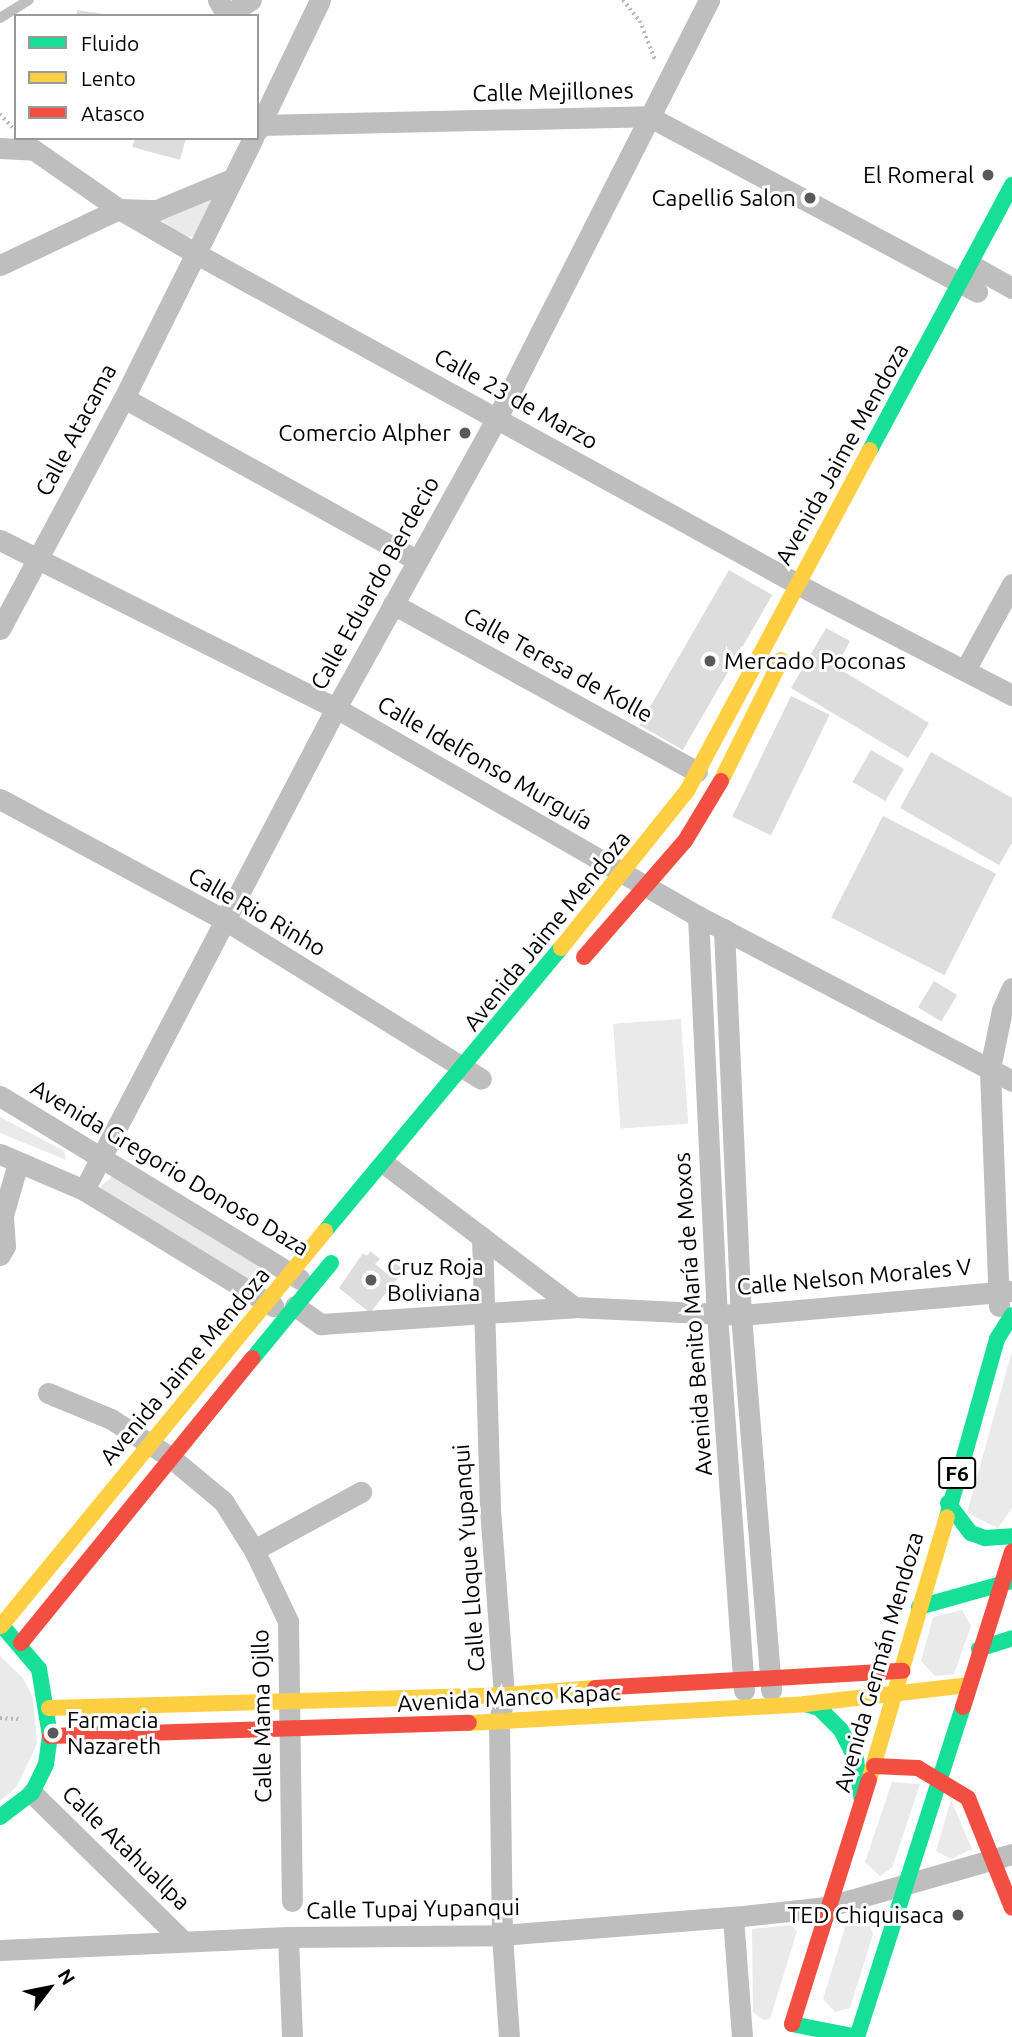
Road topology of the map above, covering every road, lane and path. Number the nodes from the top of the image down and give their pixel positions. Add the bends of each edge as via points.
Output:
1 (29, 0) edge
2 (251, 0) edge
3 (320, 0) edge
4 (623, 0) edge
5 (709, 0) edge
6 (230, 14) edge
7 (0, 18) edge
8 (671, 72) junction
9 (0, 114) edge
10 (648, 116) junction
11 (259, 127) edge
12 (14, 129) edge
13 (259, 131) edge
14 (252, 140) edge
15 (0, 149) edge
16 (232, 179) junction
17 (1012, 185) edge
18 (119, 209) junction
19 (195, 253) junction
20 (0, 265) edge
21 (977, 280) junction
22 (1012, 288) edge
23 (124, 398) junction
24 (497, 418) junction
25 (0, 540) edge
26 (37, 559) junction
27 (416, 560) junction
28 (1012, 584) edge
29 (810, 591) junction
30 (393, 604) junction
31 (0, 629) edge
32 (790, 642) dead end
33 (965, 670) junction
34 (1012, 695) edge
35 (336, 708) junction
36 (697, 772) junction
37 (0, 799) edge
38 (625, 873) junction
39 (649, 884) junction
40 (698, 916) junction
41 (225, 920) junction
42 (724, 929) junction
43 (575, 967) dead end
44 (1012, 988) edge
45 (990, 1068) junction
46 (477, 1077) junction
47 (1012, 1081) edge
48 (0, 1096) edge
49 (103, 1155) junction
50 (9, 1159) edge
51 (398, 1173) junction
52 (84, 1190) junction
53 (482, 1237) junction
54 (345, 1246) dead end
55 (0, 1255) edge
56 (292, 1275) junction
57 (312, 1286) junction
58 (1006, 1291) edge
59 (265, 1301) junction
60 (574, 1307) junction
61 (291, 1310) junction
62 (717, 1314) junction
63 (741, 1315) junction
64 (1012, 1315) edge
65 (483, 1316) junction
66 (997, 1339) junction
67 (48, 1393) dead end
68 (150, 1442) junction
69 (170, 1457) junction
70 (361, 1492) dead end
71 (948, 1503) junction
72 (1012, 1536) edge
73 (254, 1550) junction
74 (1012, 1552) edge
75 (1006, 1583) edge
76 (919, 1607) junction
77 (1, 1626) edge
78 (1012, 1638) edge
79 (21, 1643) junction
80 (979, 1649) junction
81 (903, 1671) junction
82 (773, 1676) junction
83 (745, 1677) junction
84 (968, 1685) junction
85 (504, 1695) junction
86 (896, 1696) junction
87 (291, 1703) junction
88 (805, 1703) junction
89 (769, 1706) junction
90 (48, 1708) junction
91 (742, 1708) junction
92 (499, 1722) junction
93 (289, 1732) junction
94 (50, 1736) junction
95 (874, 1766) junction
96 (939, 1779) junction
97 (32, 1793) junction
98 (862, 1804) junction
99 (0, 1817) edge
100 (1002, 1857) edge
101 (904, 1886) junction
102 (292, 1901) dead end
103 (826, 1907) junction
104 (1012, 1908) edge
105 (733, 1917) junction
106 (502, 1935) junction
107 (288, 1937) junction
108 (183, 1941) junction
109 (0, 1950) edge
110 (789, 2030) edge
111 (292, 2037) edge
112 (509, 2037) edge
113 (742, 2037) edge
114 (775, 2037) edge
115 (857, 2037) edge

1 - 7 lane
2 - 6 street
3 - 11 street
4 - 8 path via 640,21 654,60
5 - 8 street, Calle Eduardo Berdecio
8 - 10 street, Calle Eduardo Berdecio
9 - 12 path
10 - 13 street, Calle Mejillones
10 - 21 street, Calle Mejillones
10 - 24 street, Calle Eduardo Berdecio
14 - 16 street
15 - 18 street, Calle 23 de Marzo via 34,150
16 - 18 street via 157,210
16 - 19 street
17 - 21 main road, Avenida Jaime Mendoza
18 - 19 street, Calle 23 de Marzo
18 - 20 street
19 - 23 street, Calle Atacama
19 - 24 street, Calle 23 de Marzo
21 - 22 street, Calle Mejillones
21 - 29 main road, Avenida Jaime Mendoza
23 - 26 street, Calle Atacama
23 - 27 street
24 - 27 street, Calle Eduardo Berdecio
24 - 29 street, Calle 23 de Marzo
25 - 26 street, Calle Idelfonso Murguía
26 - 31 street, Calle Atacama
26 - 35 street, Calle Idelfonso Murguía
27 - 30 street, Calle Eduardo Berdecio
28 - 33 street
29 - 33 street, Calle 23 de Marzo
29 - 36 main road, Avenida Jaime Mendoza
30 - 35 street, Calle Eduardo Berdecio
30 - 36 street, Calle Teresa de Kolle
32 - 39 main road, Avenida Jaime Mendoza via 718,788 685,841
33 - 34 street, Calle 23 de Marzo
35 - 38 street, Calle Idelfonso Murguía
35 - 41 street, Calle Eduardo Berdecio
36 - 38 main road, Avenida Jaime Mendoza
37 - 41 street, Calle Rio Rinho
38 - 39 street, Calle Idelfonso Murguía
38 - 46 main road, Avenida Jaime Mendoza
39 - 40 street, Calle Idelfonso Murguía
39 - 43 main road, Avenida Jaime Mendoza
40 - 42 street, Calle Idelfonso Murguía
40 - 62 street, Avenida Benito María de Moxos
41 - 46 street, Calle Rio Rinho
41 - 49 street, Calle Eduardo Berdecio
42 - 45 street, Calle Idelfonso Murguía
42 - 63 street
44 - 45 street via 1002,1010
45 - 47 street, Calle Idelfonso Murguía
45 - 58 street
46 - 51 main road, Avenida Jaime Mendoza
48 - 49 street, Avenida Gregorio Donoso Daza
49 - 52 street, Calle Eduardo Berdecio
49 - 56 street, Avenida Gregorio Donoso Daza
50 - 52 street
50 - 55 street via 5,1247
51 - 53 street
51 - 56 main road, Avenida Jaime Mendoza
52 - 59 street
53 - 60 street
53 - 65 street, Calle Lloque Yupanqui
54 - 57 main road, Avenida Jaime Mendoza
56 - 57 street, Avenida Gregorio Donoso Daza
56 - 59 main road, Avenida Jaime Mendoza
57 - 61 main road, Avenida Jaime Mendoza
58 - 63 street, Calle Nelson Morales V
58 - 66 street
59 - 61 street
59 - 68 main road, Avenida Jaime Mendoza
60 - 62 street, Calle Nelson Morales V
60 - 65 street, Calle Nelson Morales V
61 - 65 street, Calle Nelson Morales V via 321,1324
61 - 69 main road, Avenida Jaime Mendoza
62 - 63 street, Calle Nelson Morales V
62 - 83 street, Avenida Benito María de Moxos
63 - 82 street
64 - 66 main road, Avenida Germán Mendoza / F6
65 - 85 street, Calle Lloque Yupanqui via 489,1509
66 - 71 main road, Avenida Germán Mendoza / F6
67 - 68 street, Calle Mama Ojllo via 111,1419
68 - 69 street, Calle Mama Ojllo
68 - 77 main road, Avenida Jaime Mendoza
69 - 73 street, Calle Mama Ojllo via 223,1501
69 - 79 main road, Avenida Jaime Mendoza
70 - 73 street
71 - 72 main road via 971,1533 985,1538
71 - 76 main road, Avenida Germán Mendoza / F6
73 - 87 street, Calle Mama Ojllo via 288,1621
74 - 75 main road
75 - 76 main road
75 - 80 main road
76 - 81 main road, Avenida Germán Mendoza / F6
77 - 79 main road
78 - 80 main road
79 - 90 main road via 39,1669
80 - 84 main road
81 - 82 main road, Avenida Manco Kapac
81 - 86 main road, Avenida Germán Mendoza / F6
82 - 83 main road, Avenida Manco Kapac
82 - 89 street
83 - 85 main road, Avenida Manco Kapac
83 - 91 street, Avenida Benito María de Moxos
84 - 86 main road, Avenida Manco Kapac
84 - 96 main road
85 - 87 main road, Avenida Manco Kapac
85 - 92 street, Calle Lloque Yupanqui
86 - 88 main road, Avenida Manco Kapac
86 - 95 main road, Avenida Germán Mendoza / F6
87 - 90 main road, Avenida Manco Kapac
87 - 93 street, Calle Mama Ojllo
88 - 89 main road, Avenida Manco Kapac
88 - 98 main road via 819,1708 841,1730 856,1760
89 - 91 main road, Avenida Manco Kapac
90 - 94 main road
91 - 92 main road, Avenida Manco Kapac
92 - 93 main road, Avenida Manco Kapac
92 - 106 street, Calle Lloque Yupanqui
93 - 94 main road, Avenida Manco Kapac
93 - 102 street, Calle Mama Ojllo
94 - 97 main road via 46,1764
95 - 96 main road via 910,1767
95 - 98 main road, Avenida Germán Mendoza / F6
96 - 100 main road via 968,1798
96 - 101 main road
97 - 99 main road
97 - 108 street, Calle Atahuallpa
98 - 103 main road, Avenida Germán Mendoza / F6
100 - 101 street, Calle Tupaj Yupanqui
100 - 104 main road
101 - 103 street, Calle Tupaj Yupanqui
101 - 115 main road
103 - 105 street, Calle Tupaj Yupanqui
103 - 110 main road, Avenida Germán Mendoza / F6
105 - 106 street, Calle Tupaj Yupanqui
105 - 113 street
106 - 107 street, Calle Tupaj Yupanqui
106 - 112 street, Calle Lloque Yupanqui
107 - 108 street, Calle Tupaj Yupanqui
107 - 111 street
108 - 109 street, Calle Tupaj Yupanqui
110 - 114 main road
110 - 115 main road

